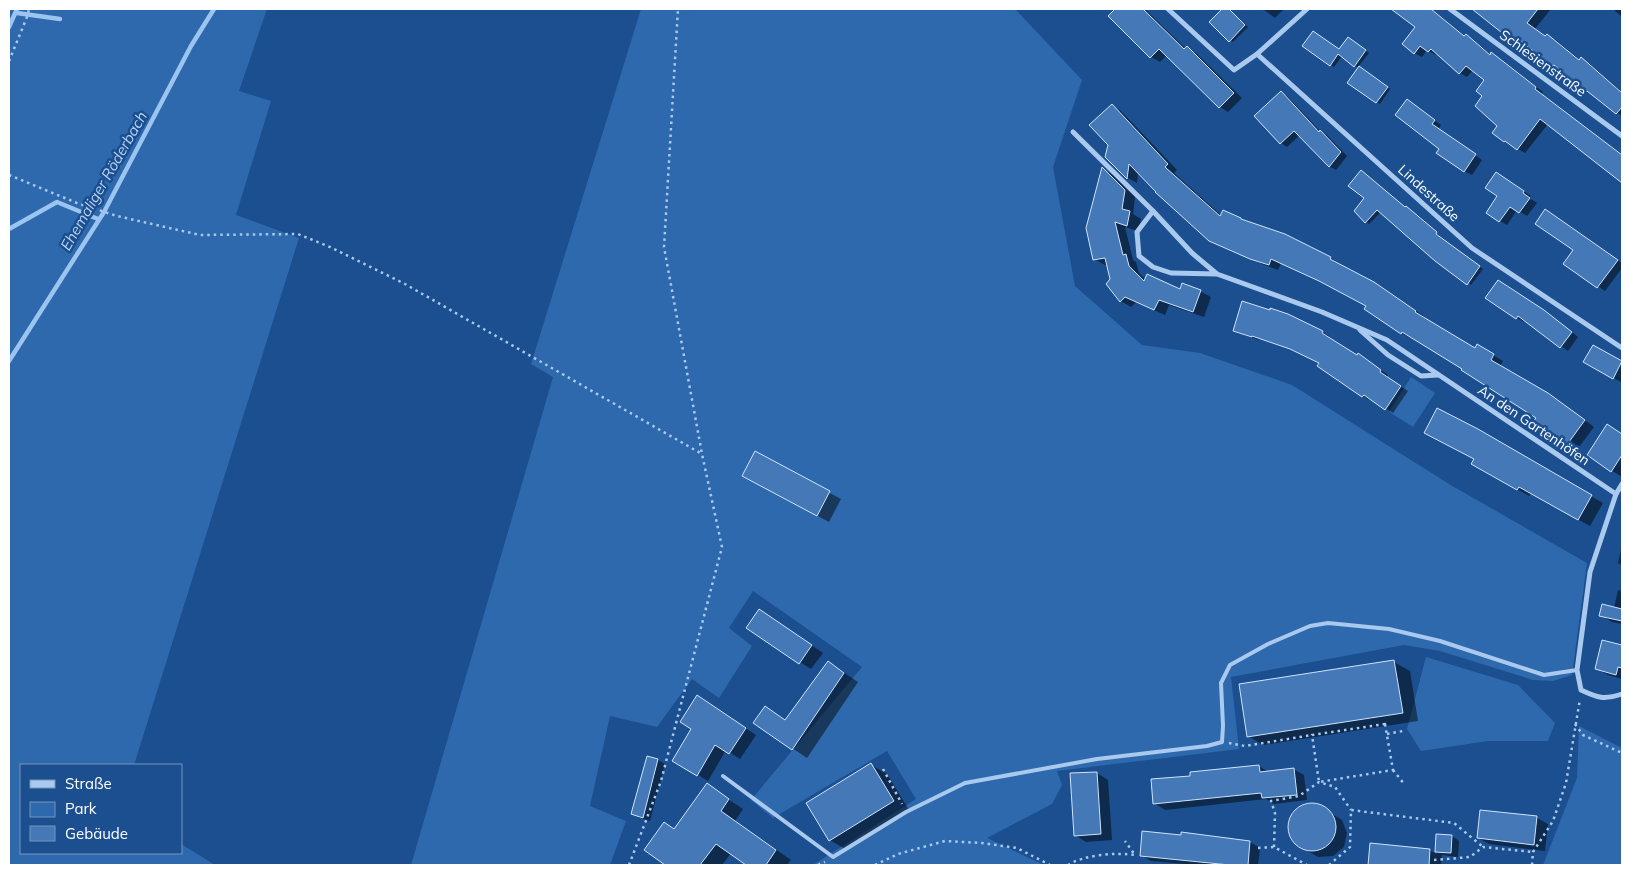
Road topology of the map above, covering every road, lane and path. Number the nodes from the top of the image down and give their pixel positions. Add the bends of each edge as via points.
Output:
1 (28, 9) edge
2 (678, 9) edge
3 (1168, 9) edge
4 (1307, 9) edge
5 (1450, 9) edge
6 (1257, 54) junction
7 (9, 61) edge
8 (1073, 132) dead end
9 (1622, 136) edge
10 (9, 174) edge
11 (1153, 211) junction
12 (1217, 274) junction
13 (1356, 326) junction
14 (1622, 348) edge
15 (1439, 375) junction
16 (702, 454) junction
17 (1622, 484) edge
18 (1616, 494) junction
19 (1577, 670) junction
20 (1582, 690) junction
21 (1622, 694) edge
22 (1575, 723) junction
23 (1403, 731) dead end
24 (1387, 734) junction
25 (1312, 736) junction
26 (1222, 742) junction
27 (1622, 753) edge
28 (883, 769) dead end
29 (1393, 770) junction
30 (723, 776) dead end
31 (1319, 782) junction
32 (1405, 785) dead end
33 (1351, 810) junction
34 (906, 812) junction
35 (1125, 841) dead end
36 (1274, 847) junction
37 (1483, 847) junction
38 (1258, 848) dead end
39 (1533, 852) junction
40 (1434, 860) dead end
41 (629, 865) edge
42 (875, 865) edge
43 (1050, 865) edge
44 (1068, 865) edge
45 (1307, 865) edge
46 (1329, 865) edge
47 (1532, 865) edge

1 - 7 path via 28,17
2 - 16 path via 664,247
3 - 6 street via 1234,70
4 - 6 street
5 - 9 street, Schlesienstraße
6 - 14 street, Lindestraße via 1472,248
8 - 11 street, An den Gartenhöfen
10 - 16 path via 117,216 200,235 298,234 405,284
11 - 12 street, An den Gartenhöfen
11 - 12 street, An den Gartenhöfen via 1137,232 1139,256 1153,267 1171,273
12 - 13 street, An den Gartenhöfen
13 - 15 street, An den Gartenhöfen via 1388,340
13 - 15 street, An den Gartenhöfen via 1388,355 1421,376
15 - 18 street, An den Gartenhöfen
16 - 41 path via 722,547 661,781
17 - 18 street
18 - 19 street via 1590,572
19 - 20 street
19 - 26 lane via 1544,675 1389,628 1328,623 1310,626 1230,665 1221,683
20 - 21 street via 1597,697
20 - 22 path
22 - 27 path via 1583,734
22 - 39 path via 1566,783 1553,821
23 - 24 path
24 - 25 path via 1385,724
24 - 29 path
25 - 26 path via 1245,746
25 - 31 path
26 - 34 lane via 1097,759 965,783
28 - 34 path
29 - 31 path
29 - 32 path
30 - 34 lane via 833,857
31 - 33 path via 1335,787
31 - 36 path via 1299,796 1270,802 1275,813
33 - 37 path via 1454,823
33 - 46 path via 1350,847
35 - 44 path via 1135,855 1109,854
36 - 38 path
36 - 45 path
37 - 39 path
37 - 40 path via 1470,857
39 - 47 path
42 - 43 path via 898,854 945,841 1017,848

